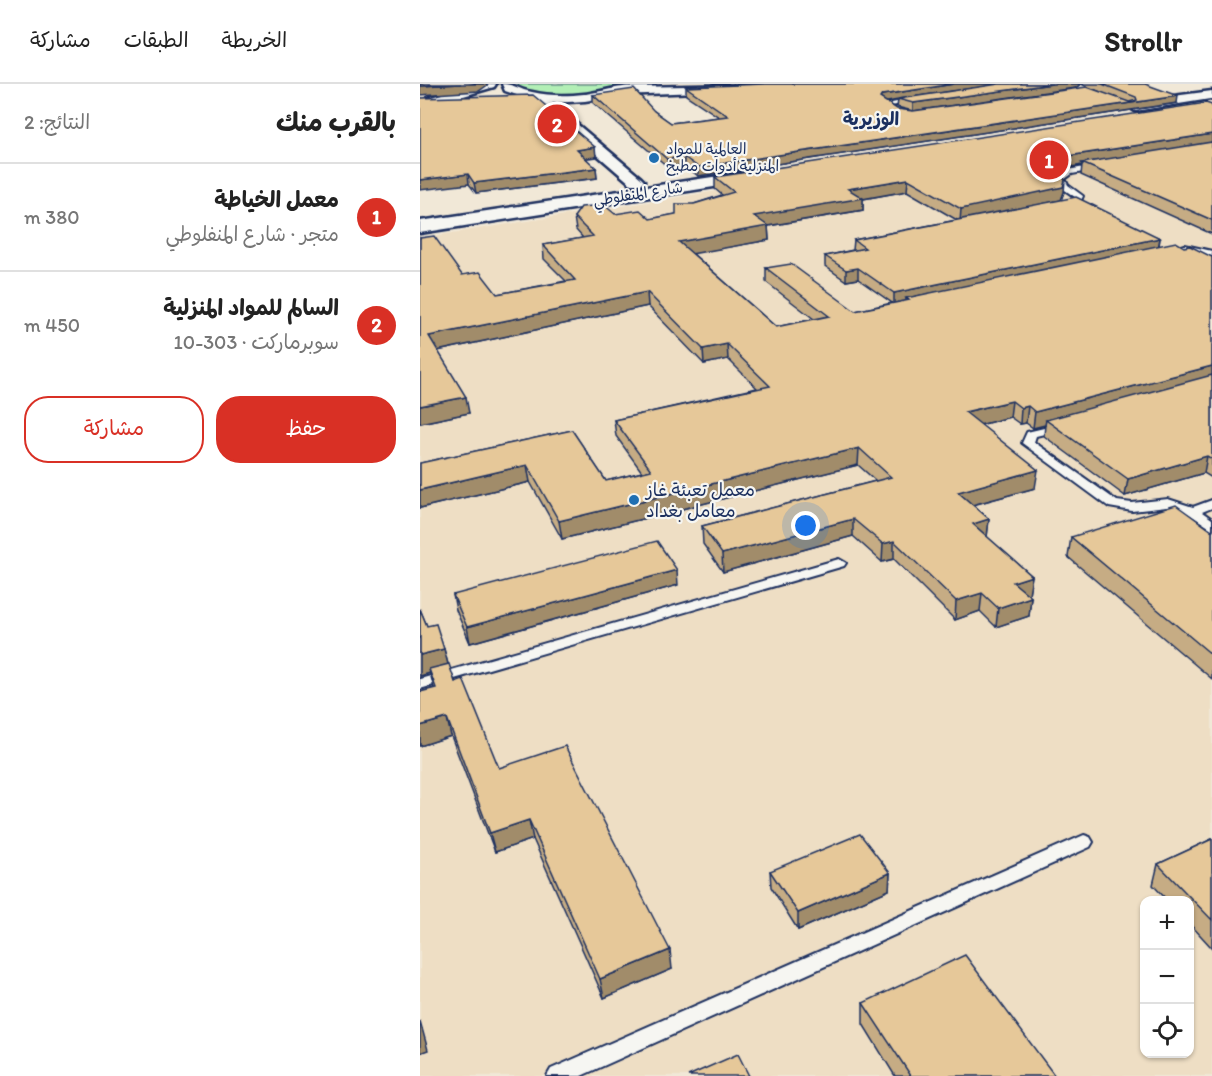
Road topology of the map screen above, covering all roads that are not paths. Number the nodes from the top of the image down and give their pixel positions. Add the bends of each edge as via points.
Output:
1 (634, 84) edge
2 (801, 84) edge
3 (1155, 88) edge
4 (498, 91) edge
5 (1182, 91) edge
6 (619, 92) junction
7 (533, 96) junction
8 (579, 98) junction
9 (919, 99) edge
10 (426, 101) edge
11 (1210, 102) edge
12 (900, 114) edge
13 (564, 117) junction
14 (1105, 166) edge
15 (772, 167) edge
16 (731, 173) junction
17 (636, 181) junction
18 (1058, 207) edge
19 (420, 214) edge
20 (420, 227) edge
21 (1175, 250) edge
22 (1212, 254) edge
23 (1076, 422) edge
24 (1212, 504) edge
25 (1192, 511) junction
26 (1212, 525) edge
27 (839, 563) dead end
28 (420, 684) edge
29 (1084, 842) dead end
30 (558, 1076) edge

1 - 6 street
2 - 6 street
3 - 5 street
4 - 7 street
4 - 10 street
5 - 11 street
5 - 11 street via 1122,113
6 - 8 street
7 - 8 street
7 - 13 street
8 - 13 street
9 - 12 lane via 885,105
13 - 17 street
14 - 18 lane via 1070,172 1061,178 1078,196 1077,201
15 - 16 street, شارع المنفلوطي
16 - 17 street, شارع المنفلوطي
16 - 20 street, شارع المنفلوطي
17 - 19 street, شارع المنفلوطي
21 - 22 lane via 1186,248
23 - 25 lane via 1031,435 1028,443 1113,504 1132,507 1168,503
24 - 25 lane
25 - 26 lane
27 - 28 lane
29 - 30 lane

